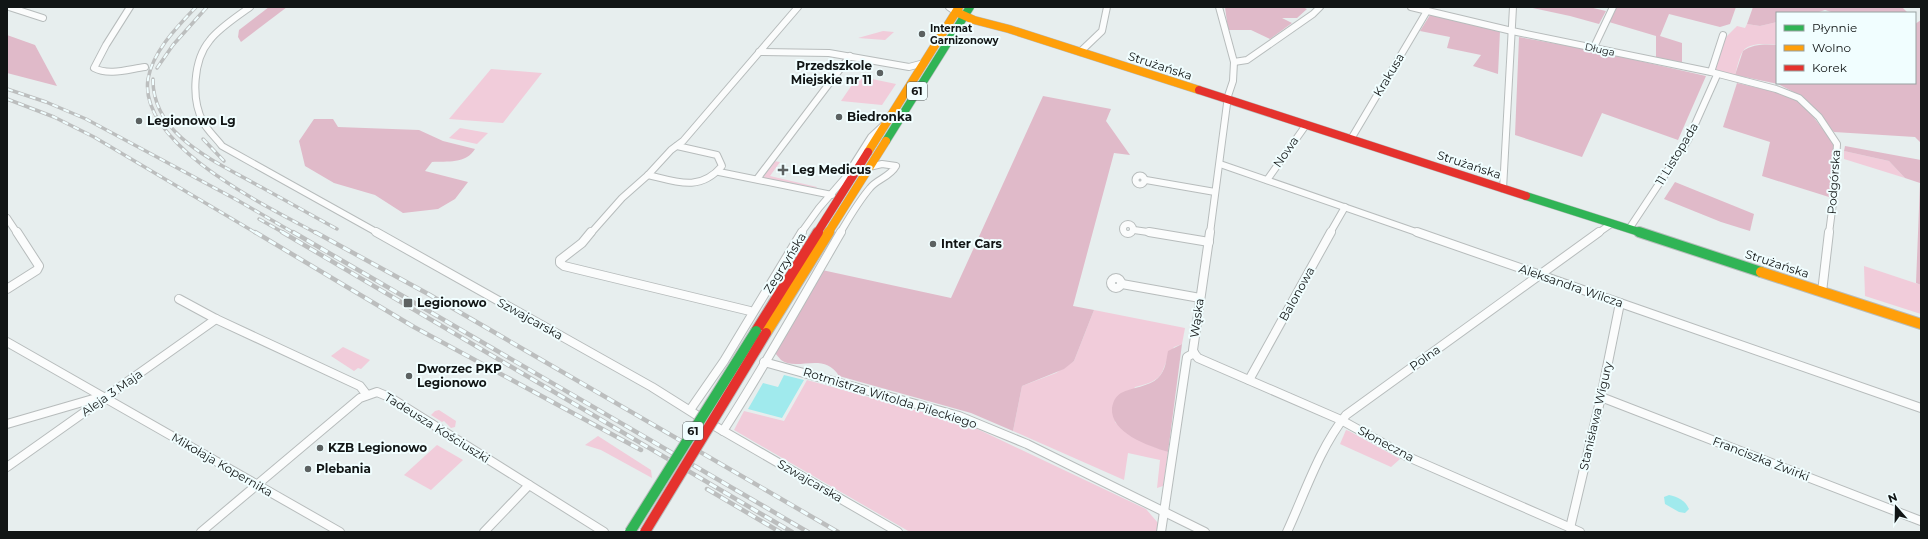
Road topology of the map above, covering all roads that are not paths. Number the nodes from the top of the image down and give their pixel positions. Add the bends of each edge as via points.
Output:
1 (9, 7) edge
2 (130, 7) edge
3 (250, 7) edge
4 (798, 7) edge
5 (1107, 7) edge
6 (1219, 7) edge
7 (1320, 7) edge
8 (1411, 7) edge
9 (1513, 7) edge
10 (1613, 7) edge
11 (960, 10) edge
12 (1428, 11) junction
13 (43, 18) dead end
14 (1512, 31) junction
15 (1723, 35) dead end
16 (1594, 47) junction
17 (759, 52) junction
18 (1080, 52) junction
19 (850, 56) junction
20 (1234, 62) junction
21 (924, 63) junction
22 (145, 67) dead end
23 (909, 67) junction
24 (1714, 74) junction
25 (916, 76) junction
26 (1788, 93) joint
27 (1229, 100) junction
28 (886, 123) junction
29 (1306, 125) junction
30 (1351, 140) junction
31 (677, 146) junction
32 (877, 155) junction
33 (882, 164) junction
34 (1220, 164) junction
35 (869, 167) junction
36 (719, 172) junction
37 (648, 175) junction
38 (757, 179) junction
39 (1146, 180) dead end
40 (1267, 180) junction
41 (1503, 189) junction
42 (1215, 192) junction
43 (832, 195) junction
44 (1345, 207) junction
45 (7, 218) edge
46 (1611, 224) junction
47 (1629, 229) junction
48 (1134, 230) dead end
49 (1209, 242) junction
50 (1542, 275) junction
51 (1122, 284) dead end
52 (7, 288) edge
53 (1822, 292) junction
54 (1200, 298) junction
55 (179, 299) dead end
56 (1620, 303) junction
57 (752, 313) junction
58 (216, 319) junction
59 (1921, 324) edge
60 (7, 342) edge
61 (1194, 353) junction
62 (764, 362) junction
63 (1249, 380) junction
64 (367, 395) junction
65 (1601, 397) junction
66 (103, 398) junction
67 (1921, 408) edge
68 (690, 410) junction
69 (1341, 420) junction
70 (7, 424) edge
71 (724, 431) junction
72 (7, 467) edge
73 (256, 485) junction
74 (530, 485) junction
75 (1164, 513) junction
76 (1921, 521) edge
77 (1570, 528) junction
78 (201, 532) edge
79 (340, 532) edge
80 (484, 532) edge
81 (604, 532) edge
82 (630, 532) edge
83 (644, 532) edge
84 (898, 532) edge
85 (1161, 532) edge
86 (1205, 532) edge
87 (1287, 532) edge
88 (1580, 532) edge

1 - 13 street
2 - 22 street via 94,68 115,71
3 - 68 street, Szwajcarska via 206,44 195,81 202,120 222,146
4 - 17 street
5 - 18 street via 1102,31
6 - 20 street, Wąska
7 - 20 street via 1247,60
8 - 12 street, Długa
9 - 14 street
10 - 16 street
11 - 18 main road, Strużańska
11 - 21 main road, Zegrzyńska / 61
11 - 32 main road, Zegrzyńska / 61
12 - 14 street, Długa
12 - 30 street, Krakusa
14 - 16 street, Długa
14 - 41 street
15 - 24 street, 11 Listopada
16 - 24 street, Długa
17 - 19 street via 822,52
17 - 31 street
18 - 27 main road, Strużańska
19 - 23 street
19 - 38 street
20 - 27 street, Wąska
21 - 23 street
21 - 25 main road, Zegrzyńska / 61
23 - 25 street
24 - 26 street, Długa
24 - 47 street, 11 Listopada via 1688,140
25 - 28 main road, Zegrzyńska / 61
26 - 53 street, Podgórska via 1811,108 1837,144 1834,195
27 - 29 main road, Strużańska
27 - 34 street, Wąska
28 - 43 street via 875,131
28 - 82 main road, Zegrzyńska / 61, bridge
29 - 30 main road, Strużańska
29 - 40 street, Nowa
30 - 41 main road, Strużańska
31 - 36 street via 717,155 722,166
31 - 37 street
32 - 33 street
32 - 35 main road, Zegrzyńska / 61
33 - 35 street
33 - 62 street via 896,166 893,172 871,186 860,200
34 - 40 street, Aleksandra Wilcza
34 - 42 street, Wąska
35 - 83 main road, Zegrzyńska / 61, bridge
36 - 37 street via 711,179 694,184
36 - 38 street
37 - 57 street via 622,198 582,243 563,257 560,263
38 - 43 street
39 - 42 street
40 - 44 street, Aleksandra Wilcza
41 - 46 main road, Strużańska
42 - 49 street, Wąska
43 - 57 street via 819,208
44 - 50 street, Aleksandra Wilcza
44 - 63 street, Balonowa
45 - 52 street via 39,266 37,270
46 - 47 main road, Strużańska
46 - 50 street, Polna
47 - 53 main road, Strużańska
48 - 49 street
49 - 54 street, Wąska
50 - 56 street, Aleksandra Wilcza
50 - 69 street, Polna
51 - 54 street
53 - 59 main road, Strużańska
54 - 61 street, Wąska
55 - 58 street, Tadeusza Kościuszki
56 - 65 street, Stanisława Wigury
56 - 67 street, Aleksandra Wilcza
57 - 68 street
58 - 64 street, Tadeusza Kościuszki via 360,386
58 - 66 street, Aleja 3 Maja
60 - 66 street, Mikołaja Kopernika
61 - 63 street, Słoneczna via 1198,358
61 - 75 street, Wąska via 1187,357
62 - 71 street
62 - 75 street, Rotmistrza Witolda Pileckiego via 959,416 1027,444
63 - 69 street, Słoneczna
64 - 73 street via 360,398
64 - 74 street, Tadeusza Kościuszki via 382,393
65 - 76 street, Franciszka Żwirki
65 - 77 street, Stanisława Wigury
66 - 70 street
66 - 72 street, Aleja 3 Maja
66 - 73 street, Mikołaja Kopernika
68 - 71 street, Szwajcarska
69 - 77 street, Słoneczna via 1398,453
69 - 87 street, Polna via 1326,445
71 - 84 street, Szwajcarska
73 - 78 street
73 - 79 street, Mikołaja Kopernika
74 - 80 street
74 - 81 street, Tadeusza Kościuszki
75 - 85 street, Wąska
75 - 86 street, Rotmistrza Witolda Pileckiego
77 - 88 street, Słoneczna

